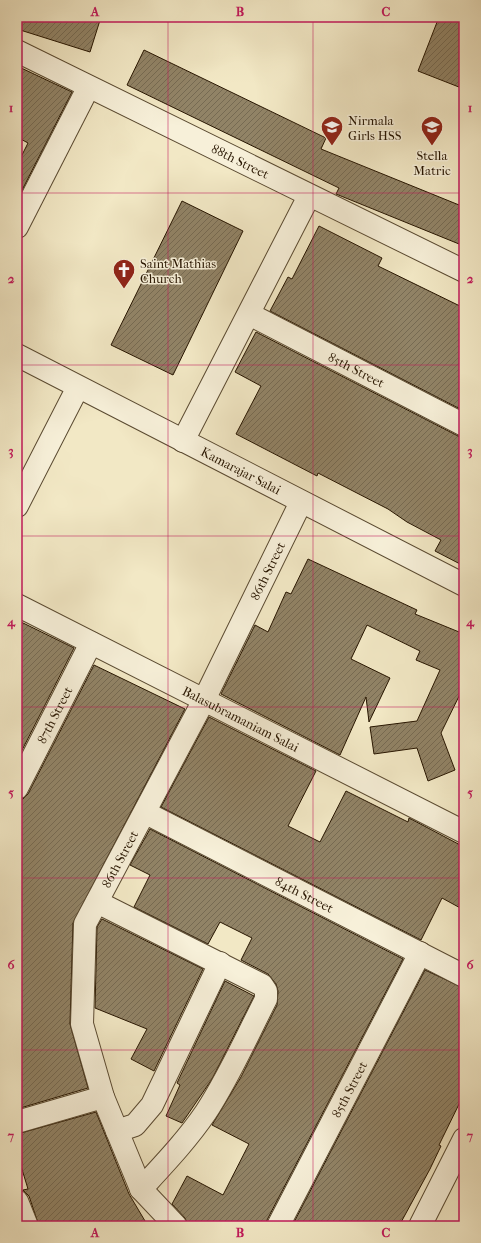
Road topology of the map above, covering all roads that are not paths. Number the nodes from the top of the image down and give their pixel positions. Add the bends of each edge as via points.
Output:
1 (17, 51) edge
2 (88, 88) junction
3 (309, 196) junction
4 (23, 201) edge
5 (17, 227) edge
6 (464, 271) edge
7 (249, 314) junction
8 (17, 356) edge
9 (78, 387) junction
10 (464, 425) edge
11 (183, 441) junction
12 (301, 502) junction
13 (17, 506) edge
14 (464, 585) edge
15 (17, 605) edge
16 (91, 643) junction
17 (204, 700) junction
18 (17, 788) edge
19 (146, 813) junction
20 (464, 832) edge
21 (97, 902) junction
22 (420, 953) junction
23 (220, 963) junction
24 (464, 976) edge
25 (103, 1097) junction
26 (17, 1122) edge
27 (117, 1131) junction
28 (464, 1140) edge
29 (141, 1189) junction
30 (17, 1201) edge
31 (27, 1226) edge
32 (176, 1226) edge
33 (278, 1226) edge
34 (420, 1226) edge

1 - 2 street, 88th Street
2 - 3 street, 88th Street
2 - 4 street
3 - 6 street, 88th Street
3 - 7 street
4 - 5 street
7 - 10 street, 85th Street
7 - 11 street
8 - 9 street, Kamarajar Salai
9 - 11 street, Kamarajar Salai
9 - 13 street
11 - 12 street, Kamarajar Salai
12 - 14 street, Kamarajar Salai
12 - 17 street, 86th Street
15 - 16 street, Balasubramaniam Salai
16 - 17 street, Balasubramaniam Salai
16 - 18 street, 87th Street
17 - 19 street, 86th Street
17 - 20 street, Balasubramaniam Salai
19 - 21 street, 86th Street
19 - 22 street, 84th Street
21 - 23 street
21 - 25 street, 86th Street via 85,924 82,1024
22 - 24 street, 84th Street
22 - 33 street, 85th Street
23 - 27 street via 152,1105 135,1125
23 - 29 street via 262,985 266,991 266,999 220,1090 206,1112
25 - 26 street
25 - 27 street, 86th Street
27 - 29 street, 86th Street
28 - 34 street
29 - 32 street, 86th Street
30 - 31 street

